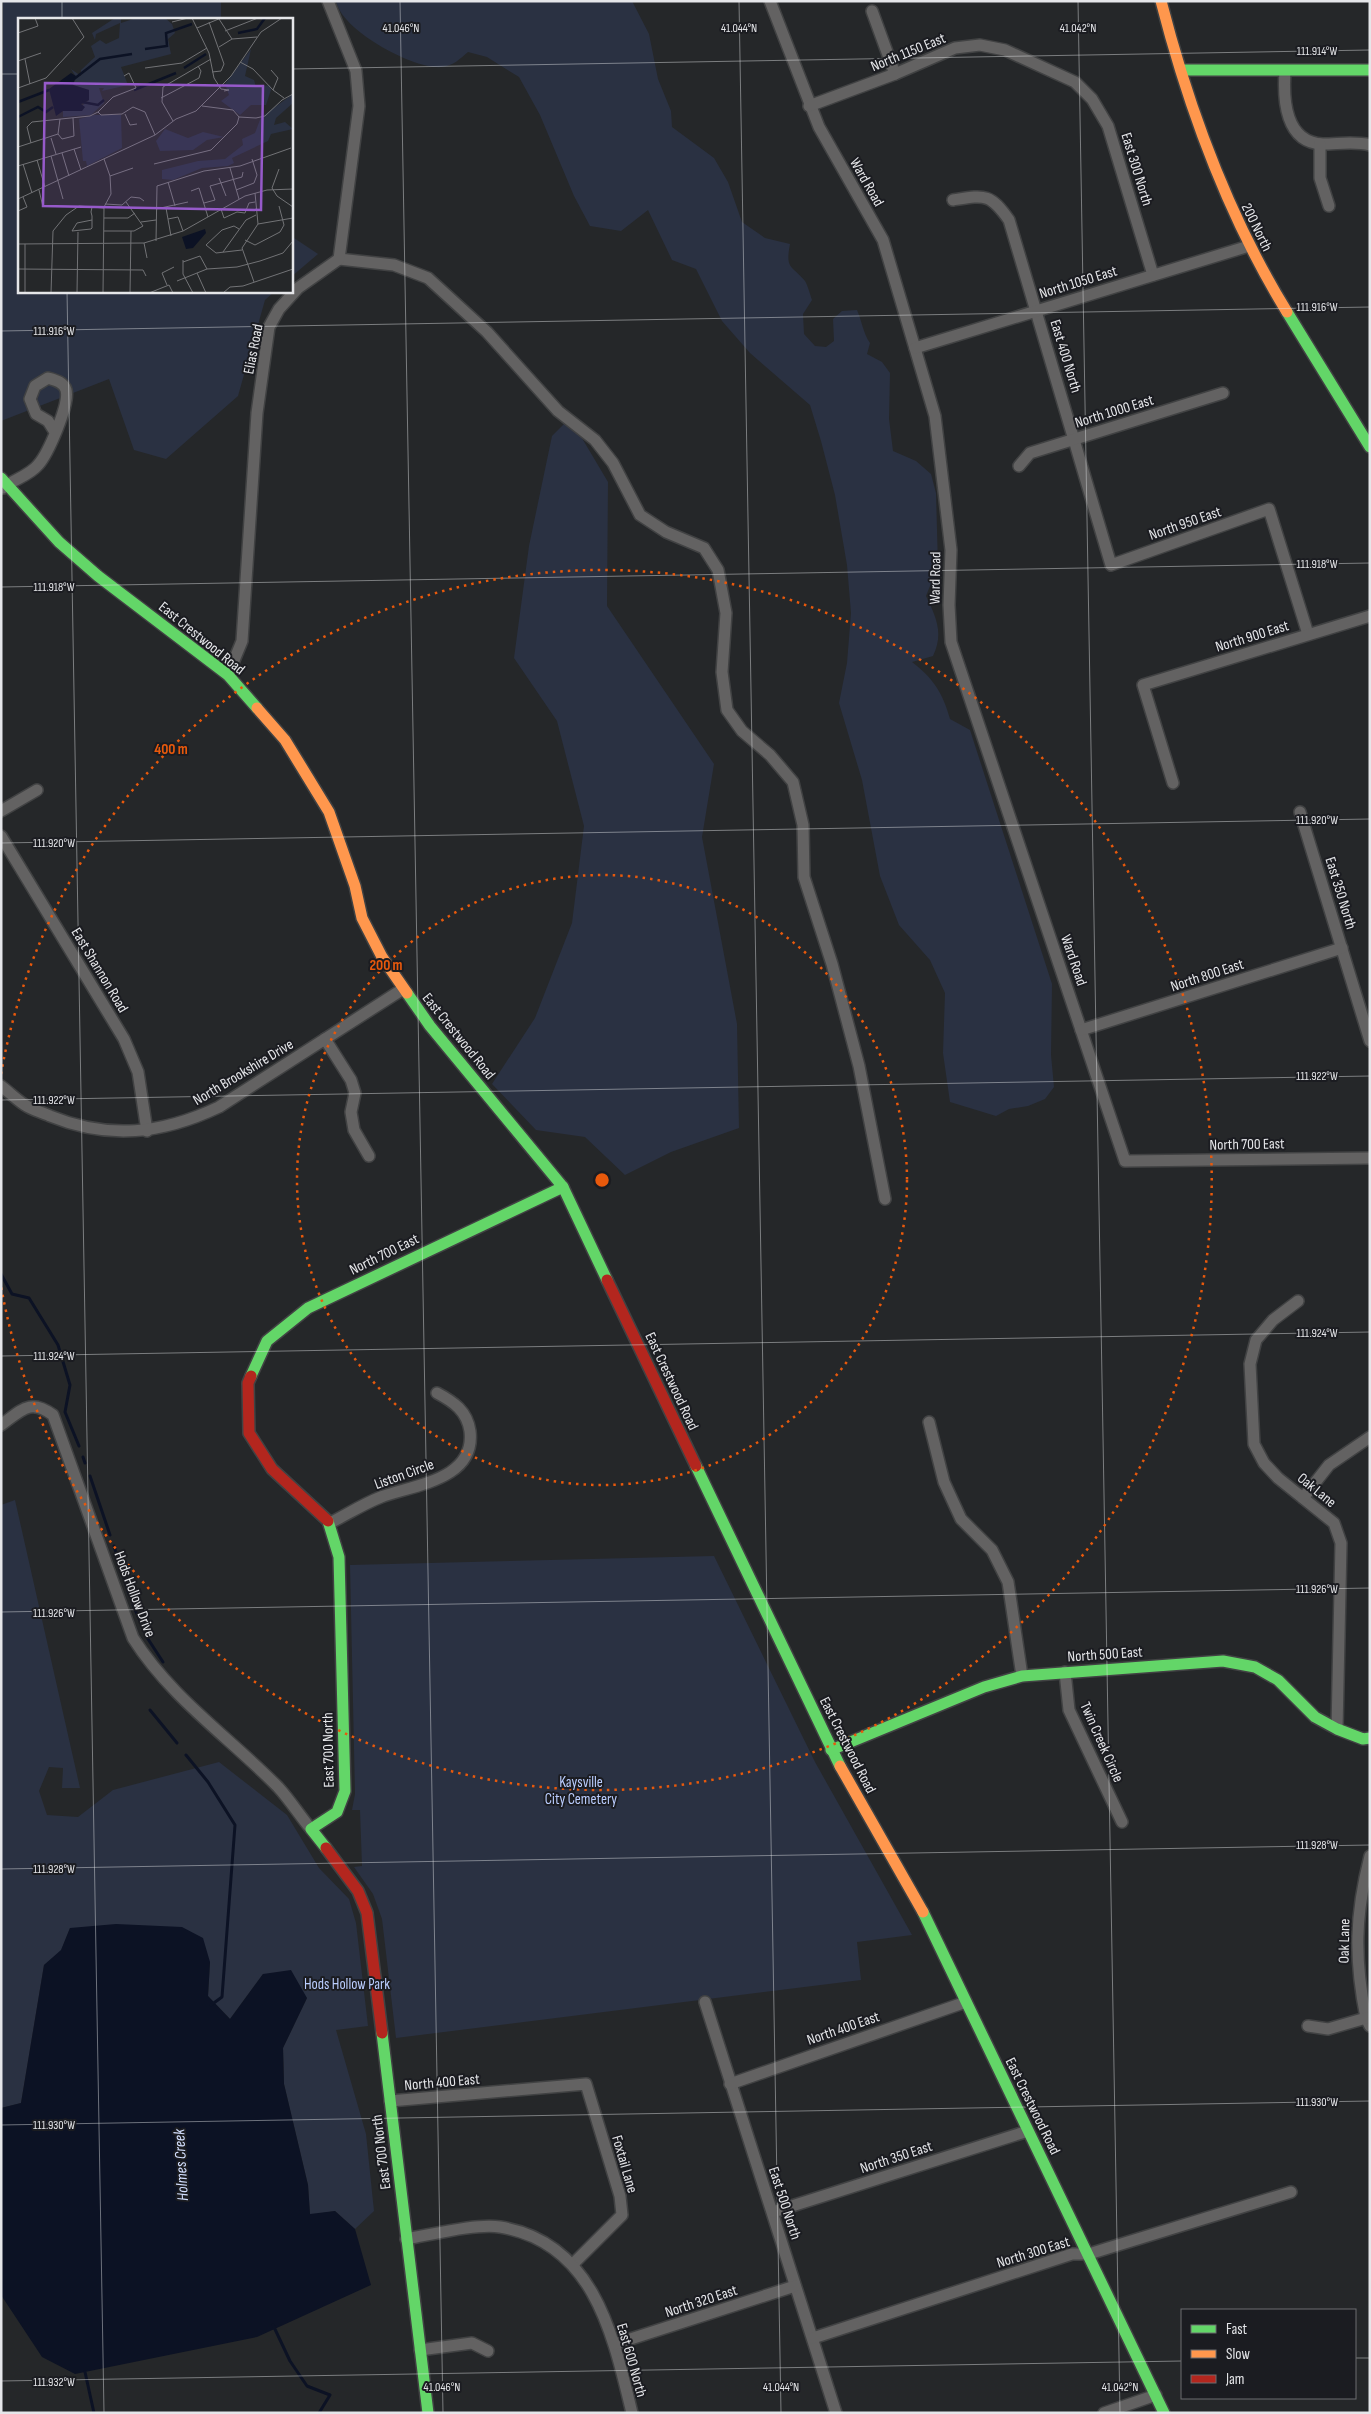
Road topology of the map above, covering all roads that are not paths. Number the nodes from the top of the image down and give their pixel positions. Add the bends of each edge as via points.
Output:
1 (328, 1) edge
2 (770, 1) edge
3 (1161, 1) edge
4 (872, 11) dead end
5 (1182, 70) junction
6 (1370, 70) edge
7 (1285, 71) junction
8 (895, 74) junction
9 (1075, 82) joint
10 (809, 106) junction
11 (1320, 144) junction
12 (1370, 144) edge
13 (953, 200) dead end
14 (1329, 206) dead end
15 (1249, 246) junction
16 (339, 259) junction
17 (1153, 275) junction
18 (1037, 311) junction
19 (916, 348) junction
20 (1223, 393) dead end
21 (55, 432) dead end
22 (1075, 439) junction
23 (1369, 446) edge
24 (1019, 466) dead end
25 (3, 484) edge
26 (1111, 565) joint
27 (1370, 616) edge
28 (1308, 634) junction
29 (228, 675) junction
30 (1173, 784) dead end
31 (37, 790) dead end
32 (1, 811) edge
33 (1300, 812) dead end
34 (1, 836) edge
35 (1342, 948) junction
36 (403, 989) junction
37 (1082, 1030) junction
38 (325, 1039) junction
39 (1370, 1041) edge
40 (1, 1086) edge
41 (147, 1130) junction
42 (369, 1156) dead end
43 (1370, 1158) edge
44 (1125, 1160) joint
45 (563, 1187) junction
46 (885, 1198) dead end
47 (1298, 1301) dead end
48 (437, 1393) dead end
49 (929, 1422) dead end
50 (1, 1424) edge
51 (1370, 1437) edge
52 (1304, 1498) junction
53 (330, 1524) junction
54 (1065, 1672) junction
55 (1022, 1676) junction
56 (1337, 1729) junction
57 (1370, 1738) edge
58 (831, 1750) junction
59 (1122, 1822) dead end
60 (311, 1829) junction
61 (1370, 1856) edge
62 (1368, 1874) edge
63 (705, 2002) dead end
64 (966, 2002) junction
65 (1368, 2022) edge
66 (1308, 2026) dead end
67 (586, 2084) joint
68 (730, 2084) junction
69 (390, 2101) junction
70 (1028, 2131) junction
71 (1291, 2192) dead end
72 (773, 2212) junction
73 (406, 2239) junction
74 (1089, 2254) junction
75 (573, 2264) junction
76 (795, 2286) junction
77 (813, 2338) junction
78 (615, 2344) junction
79 (420, 2350) junction
80 (488, 2351) dead end
81 (1156, 2395) junction
82 (428, 2413) edge
83 (632, 2413) edge
84 (836, 2413) edge
85 (1104, 2413) edge
86 (1164, 2413) edge

1 - 16 street via 356,71 359,106
2 - 10 street, Ward Road
3 - 5 street, 200 North
4 - 8 street
5 - 7 street
5 - 15 street, 200 North via 1212,160
6 - 7 street
7 - 11 street via 1287,114 1295,129
8 - 9 street, North 1150 East via 955,48 980,45 1005,50
8 - 10 street, North 1150 East
9 - 17 street, East 300 North via 1092,99 1108,126
10 - 19 street, Ward Road via 883,240
11 - 12 street
11 - 14 street via 1320,178
13 - 18 street, East 400 North via 978,196 996,201 1009,220
15 - 17 street, North 1050 East
15 - 23 street, 200 North
16 - 29 street, Elias Road via 298,288 279,309 269,327 257,413 242,641
16 - 46 street via 394,265 428,278 487,332 558,411 595,440 612,463 640,515 666,532 704,548 718,570 726,613 722,672 727,710 742,731 770,755 793,782 803,825 804,877 832,964 859,1066
17 - 18 street, North 1050 East
18 - 19 street, North 1050 East
18 - 22 street, East 400 North
19 - 37 street, Ward Road via 935,416 949,531 951,642
20 - 22 street, North 1000 East
21 - 25 street via 38,466
22 - 24 street, North 1000 East via 1030,452
22 - 26 street, East 400 North
25 - 29 street, East Crestwood Road via 59,542 98,576
26 - 28 street, North 950 East via 1270,509
27 - 28 street, North 900 East
28 - 30 street, North 900 East via 1143,685
29 - 36 street, East Crestwood Road via 284,740 330,812 362,918
31 - 32 street
33 - 35 street, East 350 North
34 - 41 street, East Shannon Road via 124,1039 138,1072
35 - 37 street, North 800 East
35 - 39 street, East 350 North
36 - 38 street, North Brookshire Drive
36 - 45 street, East Crestwood Road
37 - 44 street, Ward Road
38 - 41 street, North Brookshire Drive via 219,1107 189,1122
38 - 42 street via 351,1080 355,1093 351,1112 354,1130
40 - 41 street, North Brookshire Drive via 26,1106 64,1122 103,1131
43 - 44 street, North 700 East
45 - 53 street, North 700 East via 308,1308 267,1341 248,1383 249,1433 272,1469
45 - 58 street, East Crestwood Road
47 - 52 street, Oak Lane via 1273,1320 1256,1340 1250,1364 1254,1444 1264,1463
48 - 53 street, Liston Circle via 455,1403 468,1419 470,1437 465,1456 454,1470 438,1480 380,1498
49 - 55 street via 944,1482 961,1519 992,1550 1008,1582
50 - 60 street, Hods Hollow Drive via 29,1406 41,1406 53,1415 133,1638 150,1664 200,1716 279,1788
51 - 52 street via 1329,1465
52 - 56 street, Oak Lane via 1334,1523 1341,1543
53 - 60 street, East 700 North via 339,1557 345,1791 337,1812
54 - 55 street, North 500 East
54 - 56 street, North 500 East via 1223,1660 1255,1667 1278,1680 1315,1717
54 - 59 street, Twin Creek Circle via 1069,1710
55 - 58 street, North 500 East via 984,1687
56 - 57 street, North 500 East via 1363,1739
58 - 64 street, East Crestwood Road via 922,1911
60 - 69 street, East 700 North via 358,1891 367,1913
61 - 62 street, Oak Lane
62 - 65 street, Oak Lane via 1357,1927 1356,1959
63 - 68 street, East 500 North
64 - 68 street, North 400 East
64 - 70 street, East Crestwood Road
65 - 66 street via 1328,2029
67 - 69 street, North 400 East
67 - 75 street, Foxtail Lane via 620,2196 622,2215
68 - 72 street, East 500 North
69 - 73 street, East 700 North
70 - 72 street, North 350 East
70 - 74 street, East Crestwood Road
71 - 74 street, North 300 East
72 - 76 street, East 500 North
73 - 75 street via 500,2226 542,2240
73 - 79 street, East 700 North
74 - 77 street, North 300 East via 1072,2254
74 - 81 street, East Crestwood Road
75 - 78 street, East 600 North via 590,2287
76 - 77 street, East 500 North
76 - 78 street, North 320 East
77 - 84 street, East 500 North
78 - 83 street, East 600 North
79 - 80 street via 472,2343
79 - 82 street, East 700 North
81 - 85 street
81 - 86 street, East Crestwood Road

